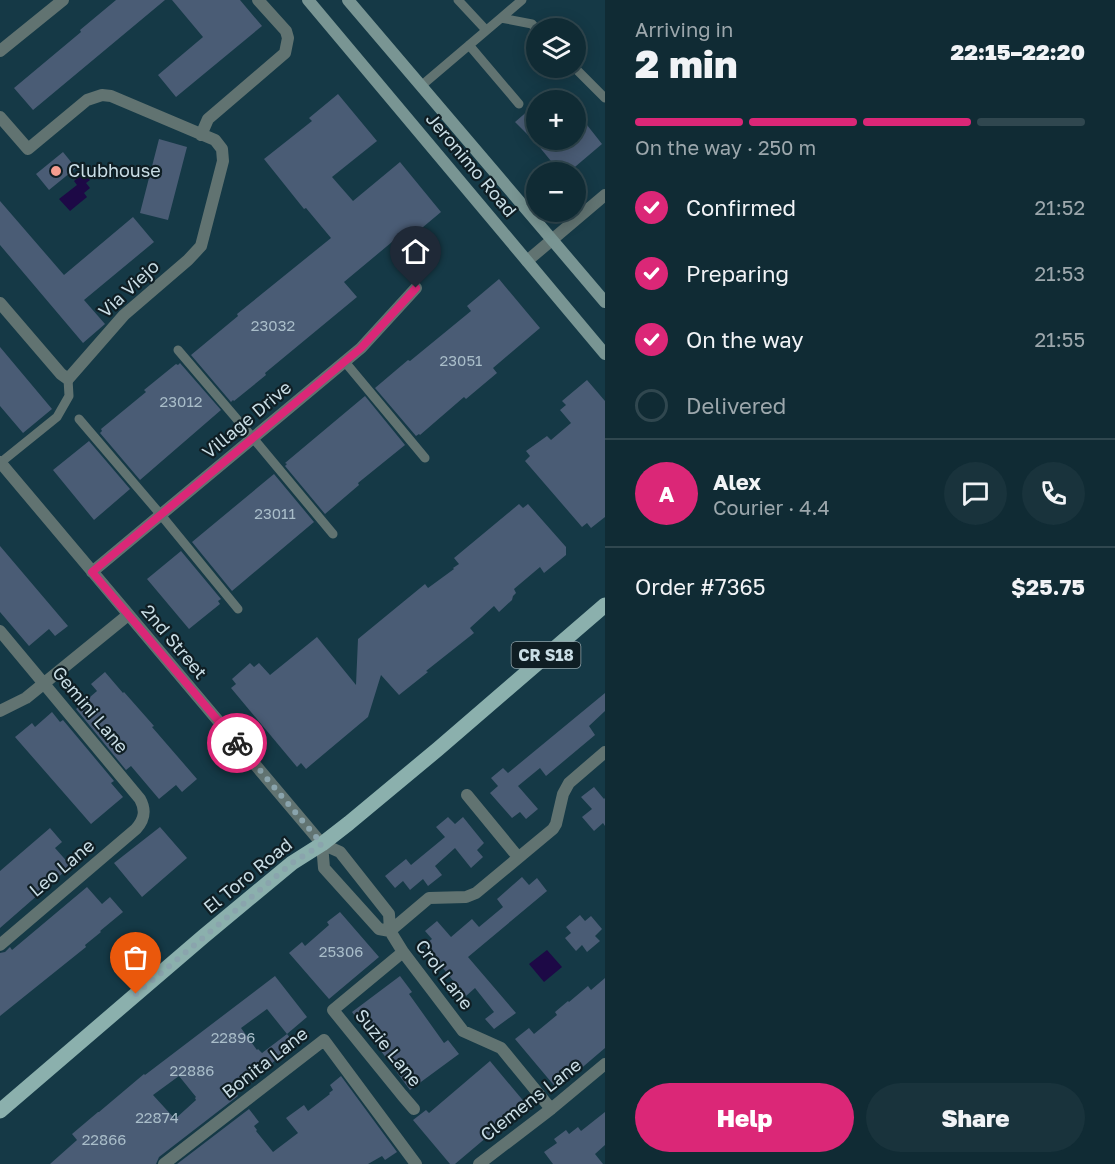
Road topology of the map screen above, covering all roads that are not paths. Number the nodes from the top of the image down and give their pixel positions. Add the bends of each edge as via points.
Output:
1 (63, 0) edge
2 (258, 0) edge
3 (308, 0) edge
4 (348, 0) edge
5 (458, 0) edge
6 (522, 0) edge
7 (501, 18) junction
8 (526, 23) edge
9 (486, 30) junction
10 (469, 45) junction
11 (0, 51) edge
12 (585, 78) edge
13 (421, 86) junction
14 (604, 97) edge
15 (519, 104) dead end
16 (0, 117) edge
17 (201, 135) junction
18 (605, 195) edge
19 (551, 240) junction
20 (527, 261) junction
21 (416, 288) dead end
22 (605, 302) edge
23 (0, 303) edge
24 (178, 350) dead end
25 (605, 354) edge
26 (345, 362) junction
27 (68, 379) junction
28 (80, 419) dead end
29 (254, 438) junction
30 (425, 458) dead end
31 (0, 463) edge
32 (161, 515) junction
33 (333, 534) dead end
34 (92, 572) junction
35 (605, 605) edge
36 (238, 609) dead end
37 (128, 615) junction
38 (0, 631) edge
39 (44, 684) junction
40 (0, 711) edge
41 (605, 752) edge
42 (467, 795) dead end
43 (144, 816) joint
44 (322, 844) junction
45 (518, 857) junction
46 (390, 931) junction
47 (0, 945) edge
48 (403, 952) junction
49 (605, 1064) edge
50 (414, 1109) dead end
51 (551, 1109) junction
52 (0, 1111) edge
53 (164, 1164) edge
54 (416, 1164) edge
55 (479, 1164) edge

1 - 11 street
2 - 17 street via 286,31 285,53 208,119
3 - 20 main road, Jeronimo Road
4 - 13 main road, Jeronimo Road
5 - 9 lane
6 - 7 lane
7 - 8 lane
7 - 9 lane
9 - 10 lane
10 - 13 lane
10 - 15 lane
12 - 14 lane
13 - 19 main road, Jeronimo Road
16 - 17 street, Via Viejo via 28,149 87,100 102,95
17 - 27 street, Via Viejo via 215,140 222,149 223,161 201,246 124,315
18 - 19 street
19 - 20 street
19 - 22 main road, Jeronimo Road
20 - 25 main road, Jeronimo Road
21 - 26 street, Village Drive
23 - 27 street
24 - 29 lane
26 - 29 street, Village Drive
26 - 30 lane
27 - 31 lane via 69,396 57,417
28 - 32 lane
29 - 32 street, Village Drive
29 - 33 lane
31 - 34 street, 2nd Street
32 - 34 street, Village Drive
32 - 36 lane
34 - 37 street, 2nd Street
35 - 44 main road, El Toro Road / CR S18
37 - 39 street
37 - 44 street, 2nd Street
38 - 39 street, Gemini Lane
39 - 40 street
39 - 43 street, Gemini Lane via 140,799
41 - 45 street via 565,788 553,829
42 - 45 street
43 - 47 street, Leo Lane via 136,829
44 - 46 street, Crol Lane via 340,852 389,914
44 - 46 street, Crol Lane via 324,868 379,929
44 - 52 main road, El Toro Road / CR S18 via 292,863
45 - 46 street via 476,893 429,898
46 - 48 street, Crol Lane
48 - 50 street, Suzie Lane via 333,1010
48 - 51 street, Crol Lane via 463,1031 501,1048
49 - 51 street, Clemens Lane
51 - 55 street, Clemens Lane
53 - 54 street, Bonita Lane via 324,1040

